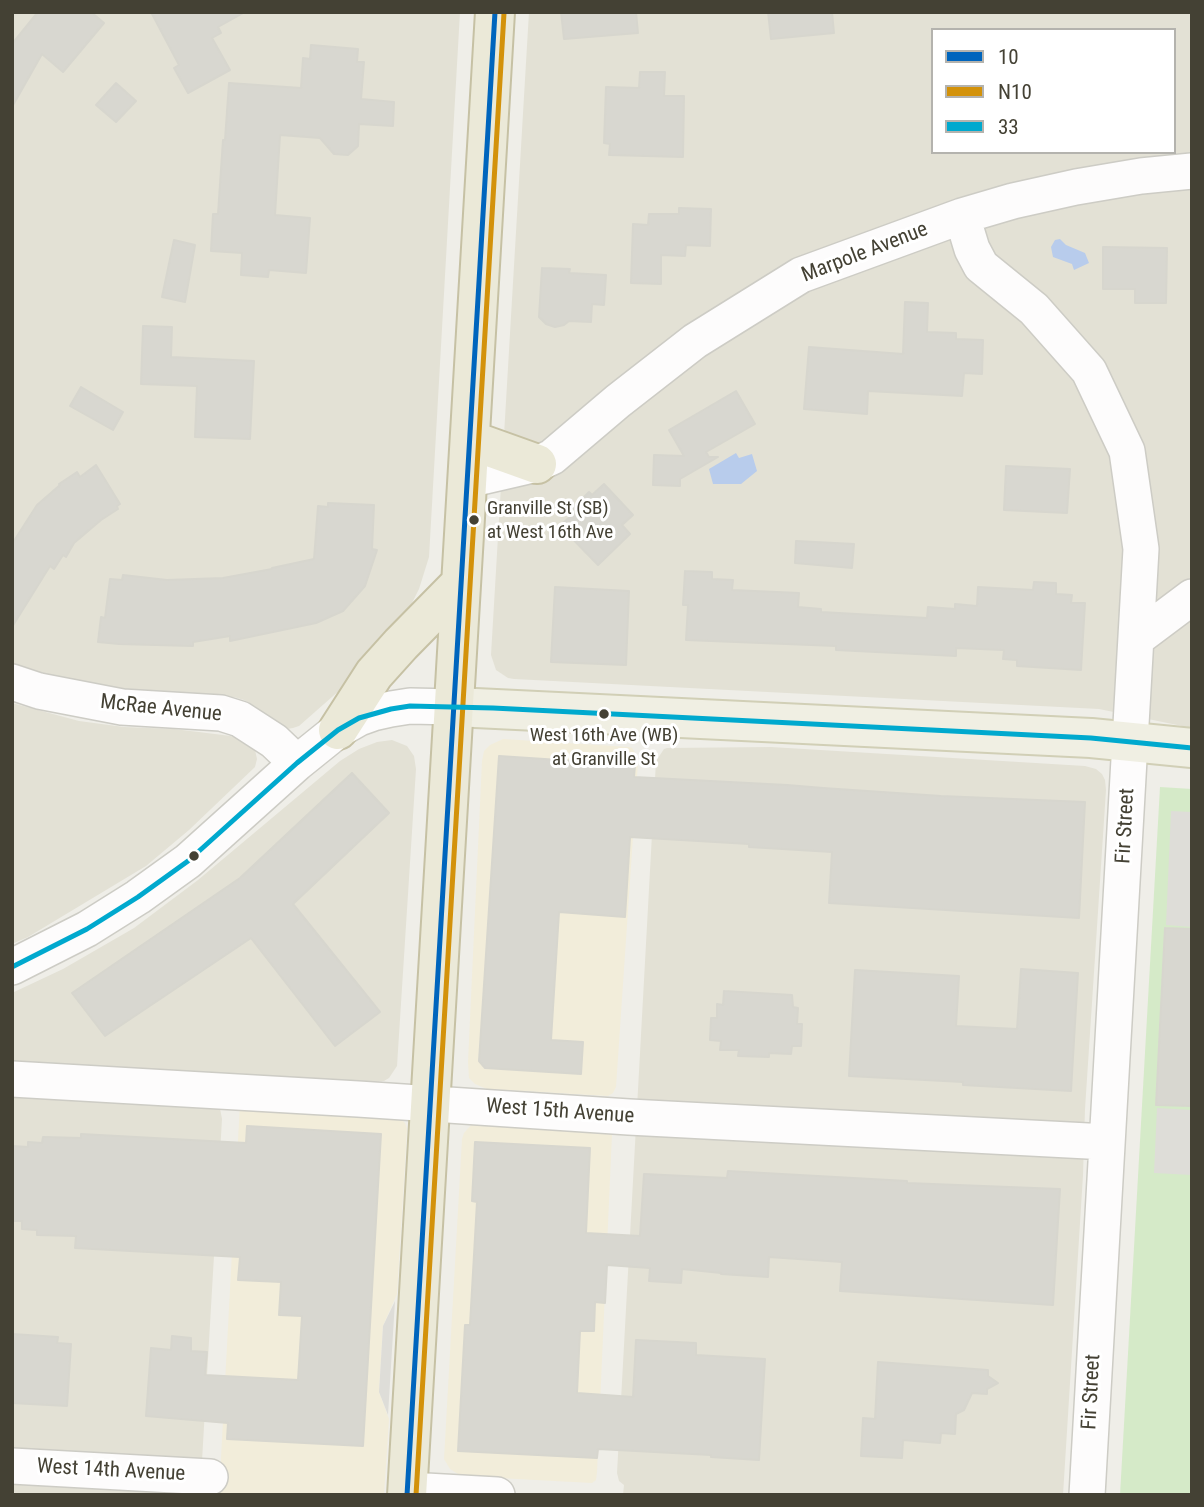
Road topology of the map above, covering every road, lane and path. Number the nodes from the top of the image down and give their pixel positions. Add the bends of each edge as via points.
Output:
1 (495, 12) edge
2 (1192, 171) edge
3 (962, 216) junction
4 (470, 440) junction
5 (537, 464) junction
6 (468, 480) junction
7 (460, 584) junction
8 (1192, 597) edge
9 (1136, 639) junction
10 (12, 682) edge
11 (455, 707) junction
12 (338, 730) junction
13 (1131, 742) junction
14 (1192, 748) edge
15 (297, 763) junction
16 (12, 967) edge
17 (12, 1079) edge
18 (431, 1103) junction
19 (1107, 1142) junction
20 (12, 1466) edge
21 (210, 1477) dead end
22 (408, 1492) edge
23 (497, 1495) edge
24 (1087, 1495) edge

1 - 4 highway
2 - 3 street, Marpole Avenue via 1076,187
3 - 5 street, Marpole Avenue via 801,275 695,341 552,457
3 - 9 street, Fir Street via 981,266 1034,309 1089,371 1127,451 1141,549
4 - 5 highway
4 - 6 highway
5 - 6 street, Marpole Avenue
6 - 7 highway
7 - 11 highway
7 - 12 highway via 374,674
8 - 9 street
9 - 13 street, Fir Street
10 - 15 street, McRae Avenue via 122,706 221,713 240,719 274,741
11 - 12 street via 391,709
11 - 13 main road
11 - 18 highway
12 - 15 street
13 - 14 main road
13 - 19 street, Fir Street
15 - 16 street via 188,861 138,897
17 - 18 street, West 15th Avenue
18 - 19 street, West 15th Avenue
18 - 22 highway
19 - 24 street, Fir Street
20 - 21 street, West 14th Avenue
22 - 23 street

